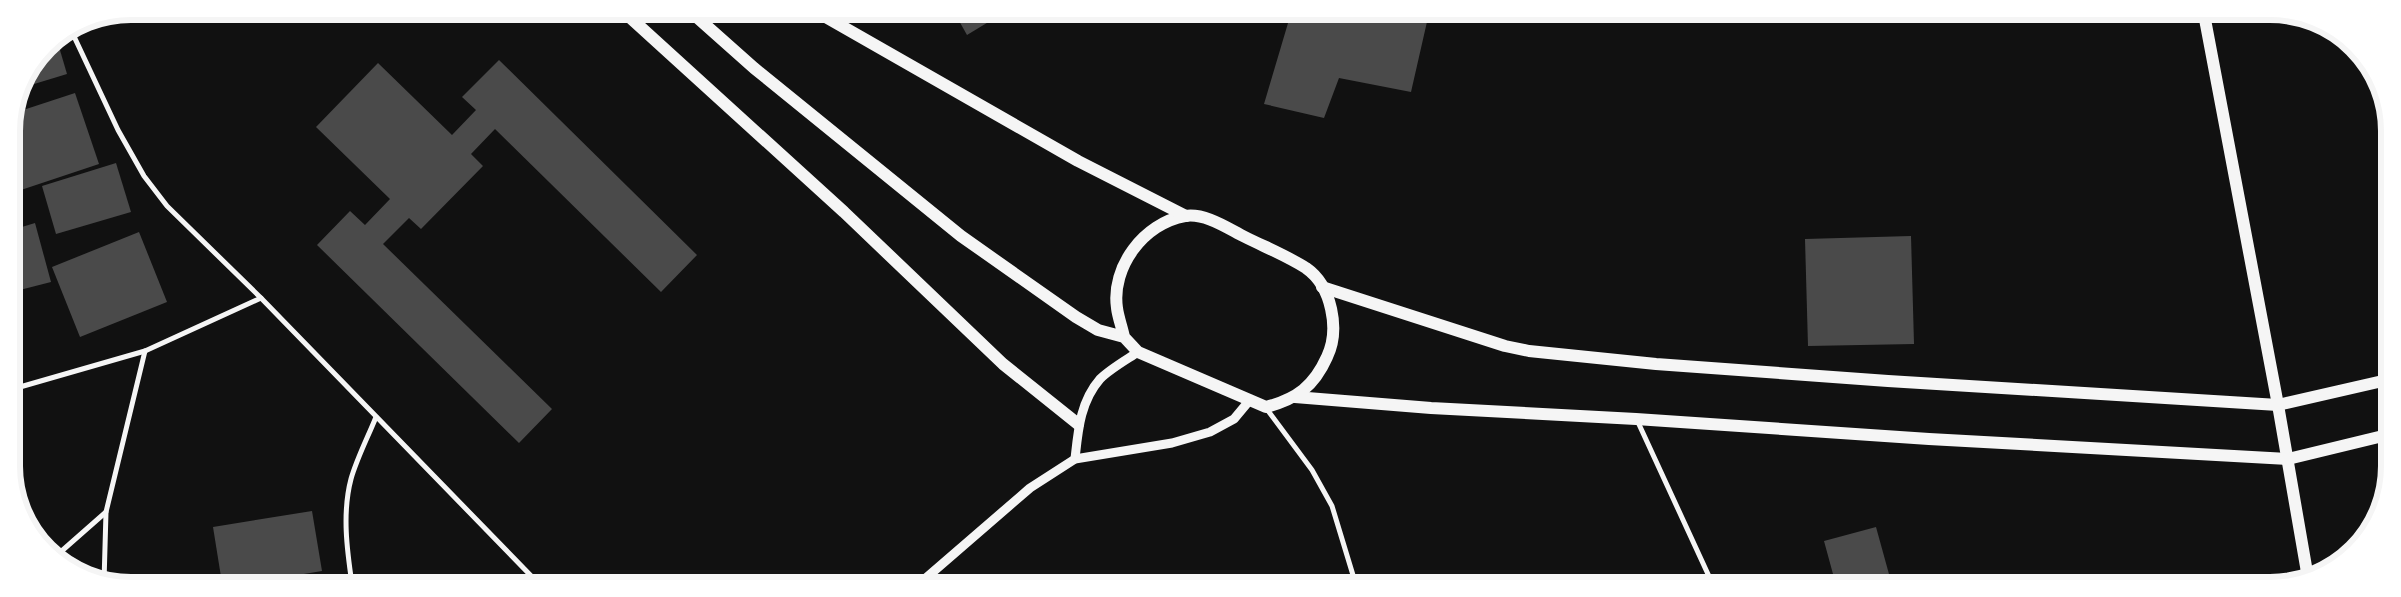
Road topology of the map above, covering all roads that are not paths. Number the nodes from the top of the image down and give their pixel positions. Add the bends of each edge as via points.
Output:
1 (633, 20) edge
2 (700, 20) edge
3 (831, 20) edge
4 (2205, 20) edge
5 (74, 36) edge
6 (1186, 216) junction
7 (1322, 287) junction
8 (261, 298) junction
9 (1124, 337) junction
10 (145, 351) junction
11 (1138, 352) junction
12 (2381, 381) edge
13 (20, 387) edge
14 (1295, 397) junction
15 (1248, 401) junction
16 (2278, 405) junction
17 (1266, 408) junction
18 (376, 417) junction
19 (1636, 419) junction
20 (1078, 424) junction
21 (2381, 436) edge
22 (1074, 459) junction
23 (2288, 459) junction
24 (106, 512) junction
25 (61, 551) edge
26 (2307, 571) edge
27 (104, 573) edge
28 (351, 577) edge
29 (532, 577) edge
30 (927, 577) edge
31 (1354, 577) edge
32 (1709, 577) edge

1 - 20 main road via 844,212 1003,364
2 - 9 main road via 754,68 961,236 1076,317 1098,330
3 - 6 main road via 1078,161
4 - 16 main road
5 - 8 street via 118,130 144,176 190,230
6 - 7 main road via 1210,219 1307,269
6 - 9 main road via 1156,227 1134,248 1123,268 1116,306
7 - 14 main road via 1333,316 1332,348 1319,376
7 - 16 main road via 1530,352 1888,382
8 - 10 street
8 - 18 street
9 - 11 main road
10 - 13 street
10 - 24 street
11 - 15 main road
11 - 20 street via 1101,379 1086,401
12 - 16 main road
14 - 17 main road
14 - 19 main road
15 - 17 main road
15 - 22 street via 1234,419 1210,432 1172,443
16 - 23 main road
17 - 31 street via 1312,470 1332,506
18 - 28 street via 351,479 346,543
18 - 29 street
19 - 23 main road
19 - 32 street
20 - 22 street
21 - 23 main road
22 - 30 street via 1030,488
23 - 26 main road
24 - 25 street
24 - 27 street

